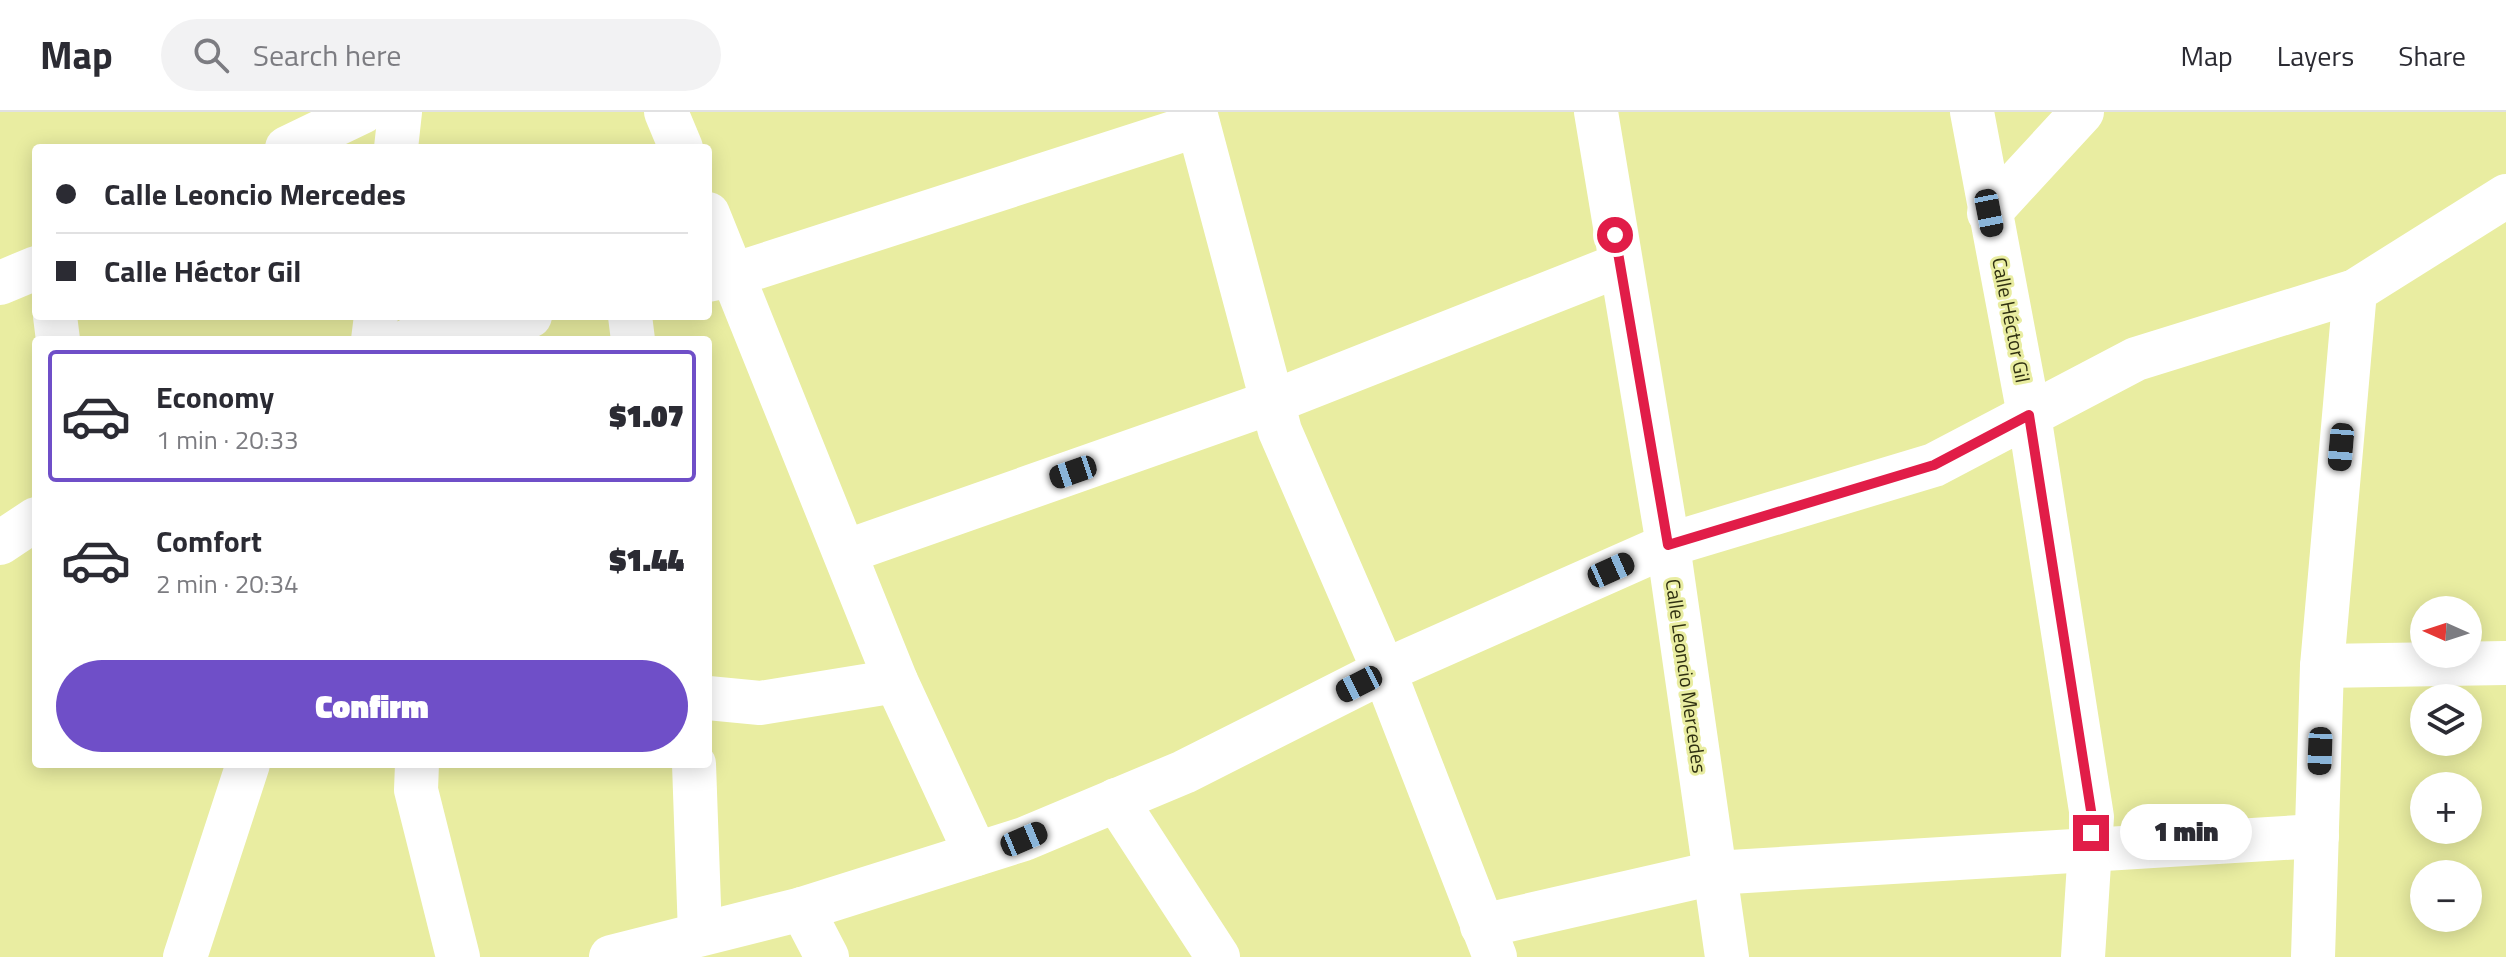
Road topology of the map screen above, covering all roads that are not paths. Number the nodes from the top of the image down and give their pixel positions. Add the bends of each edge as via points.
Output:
1 (362, 112) edge
2 (400, 112) edge
3 (666, 112) edge
4 (1596, 112) edge
5 (1972, 112) edge
6 (2082, 112) edge
7 (1197, 118) edge
8 (295, 144) edge
9 (396, 144) edge
10 (679, 144) edge
11 (2506, 196) edge
12 (1989, 213) junction
13 (712, 234) edge
14 (1620, 265) junction
15 (32, 270) edge
16 (721, 278) edge
17 (0, 283) edge
18 (2355, 291) junction
19 (510, 320) edge
20 (429, 336) edge
21 (1272, 402) junction
22 (2029, 415) junction
23 (32, 522) edge
24 (0, 543) edge
25 (1668, 545) junction
26 (845, 552) junction
27 (2506, 663) edge
28 (2322, 666) junction
29 (1384, 671) junction
30 (896, 681) junction
31 (712, 698) edge
32 (247, 768) edge
33 (417, 768) edge
34 (694, 768) edge
35 (1116, 800) junction
36 (2317, 836) junction
37 (2089, 849) junction
38 (976, 854) junction
39 (1714, 873) junction
40 (802, 909) junction
41 (700, 934) junction
42 (1488, 942) edge
43 (185, 957) edge
44 (458, 957) edge
45 (611, 957) edge
46 (827, 957) edge
47 (1218, 957) edge
48 (1727, 957) edge
49 (2083, 957) edge
50 (2313, 957) edge

1 - 8 street
2 - 9 street
3 - 10 street
4 - 14 street, Calle Leoncio Mercedes
5 - 12 street, Calle Héctor Gil
6 - 12 street
7 - 16 street
7 - 21 street
11 - 18 street
12 - 22 street, Calle Héctor Gil
13 - 16 street
14 - 21 street
14 - 25 street, Calle Leoncio Mercedes
15 - 17 street
16 - 26 street
18 - 22 street via 2136,359
18 - 28 street
19 - 20 street
21 - 26 street
21 - 29 street
22 - 25 street via 1934,465
22 - 37 street, Calle Héctor Gil via 2092,817
23 - 24 street
25 - 29 street
25 - 39 street, Calle Leoncio Mercedes
26 - 30 street
27 - 28 street
28 - 36 street
29 - 35 street via 1184,772
29 - 42 street
30 - 31 street via 760,703
30 - 38 street
32 - 43 street
33 - 44 street via 416,790
34 - 41 street
35 - 38 street
35 - 47 street
36 - 37 street
36 - 50 street
37 - 39 street
37 - 49 street, Calle Héctor Gil
38 - 40 street
39 - 42 street
39 - 48 street, Calle Leoncio Mercedes
40 - 41 street
40 - 46 street
41 - 45 street

